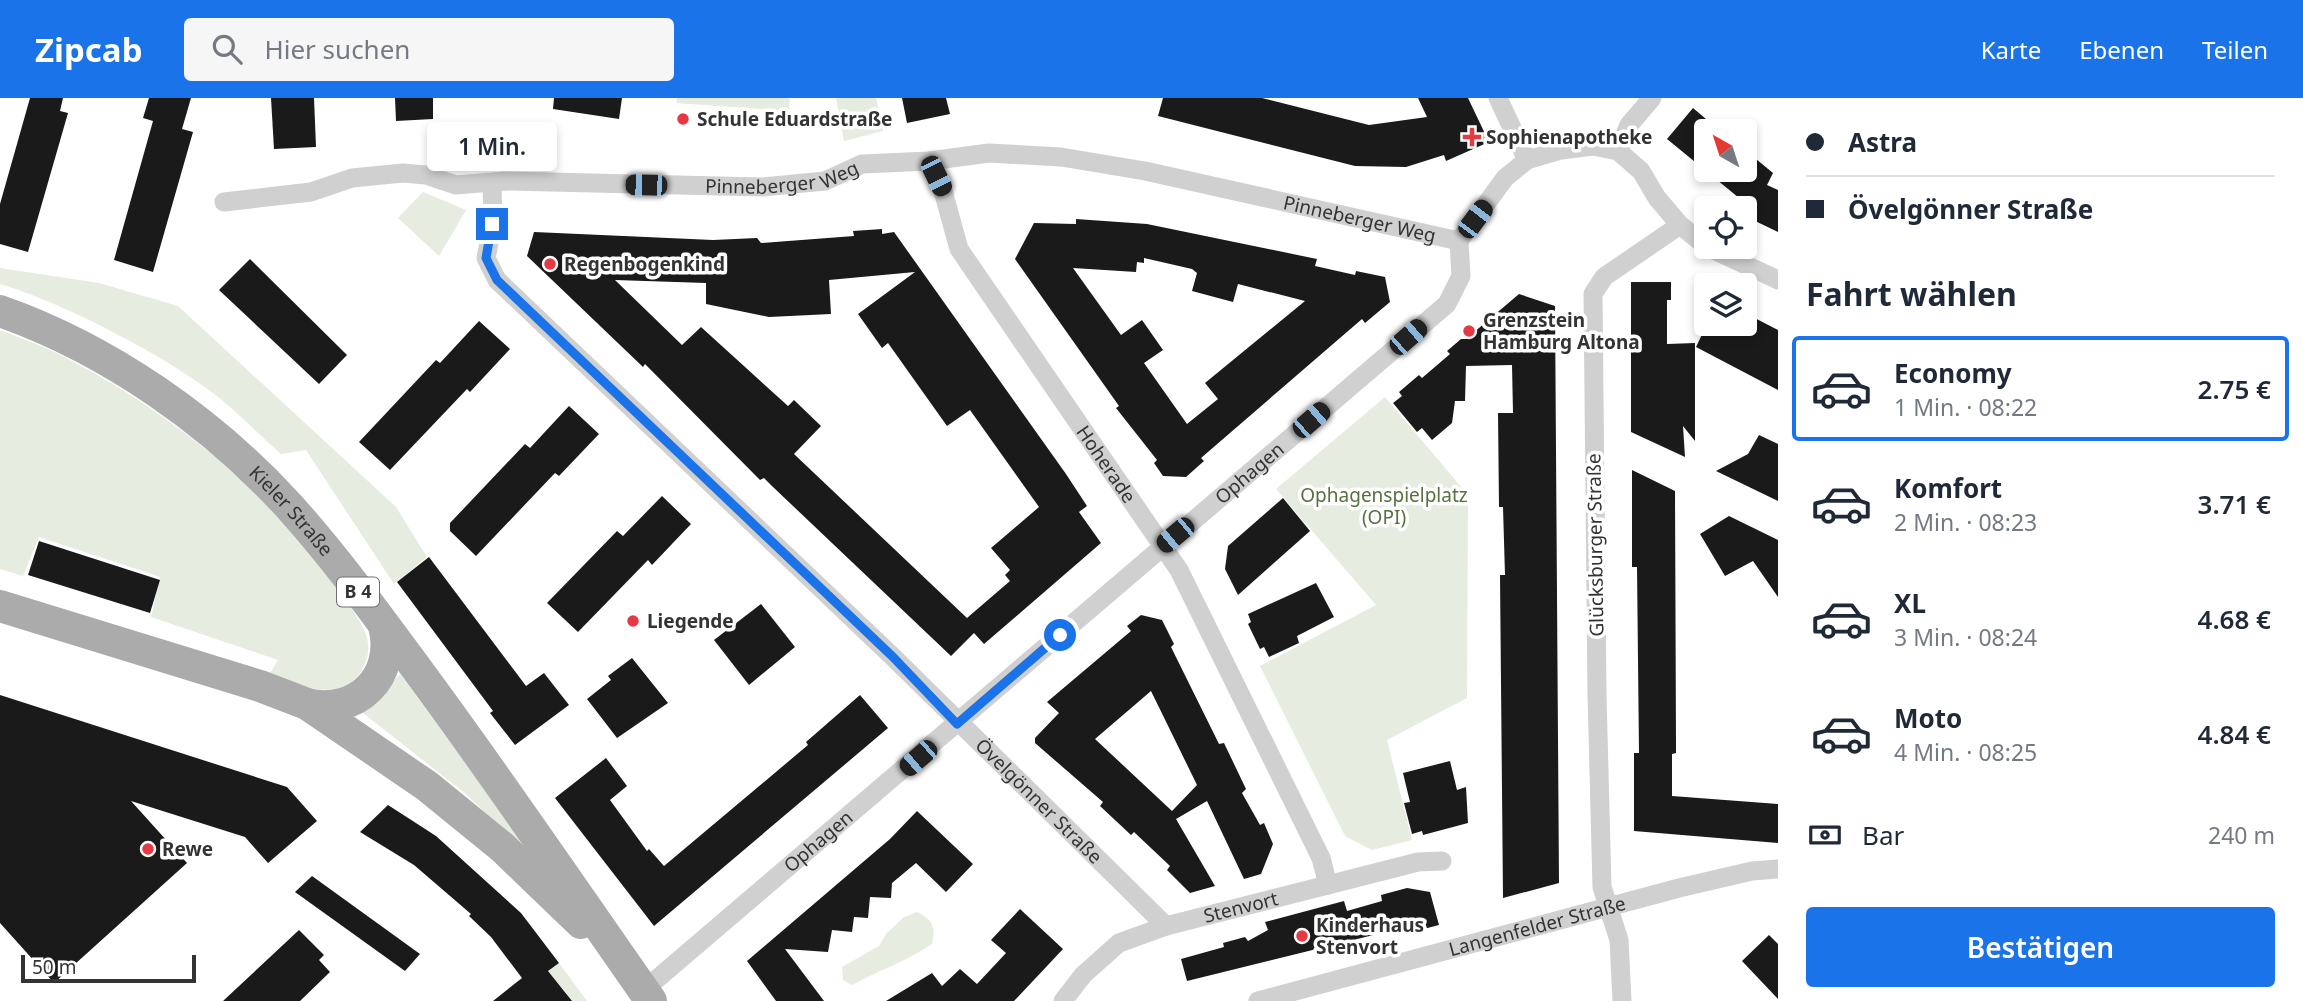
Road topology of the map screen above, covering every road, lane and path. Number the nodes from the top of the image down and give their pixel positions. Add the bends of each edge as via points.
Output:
1 (1498, 98) edge
2 (1652, 98) edge
3 (1618, 151) junction
4 (1527, 160) junction
5 (929, 161) junction
6 (492, 183) junction
7 (224, 202) dead end
8 (1680, 225) junction
9 (1694, 236) edge
10 (1459, 242) junction
11 (1734, 259) edge
12 (1778, 280) edge
13 (0, 311) edge
14 (1164, 545) junction
15 (0, 606) edge
16 (384, 626) junction
17 (307, 704) junction
18 (957, 724) junction
19 (1442, 861) dead end
20 (1778, 869) edge
21 (1328, 885) junction
22 (1608, 908) junction
23 (1166, 926) junction
24 (641, 987) edge
25 (1063, 1001) edge
26 (1258, 1001) edge
27 (1622, 1001) edge

1 - 4 street
2 - 3 street via 1629,125
3 - 4 street via 1593,146
3 - 8 street via 1641,171
4 - 10 street via 1505,178
5 - 6 street, Pinneberger Weg via 862,164 825,181 762,187
5 - 10 street, Pinneberger Weg via 989,153 1061,158 1234,189
5 - 14 street, Hoherade via 943,191 959,249
6 - 7 street, Pinneberger Weg via 456,185 403,173 352,178 311,192
6 - 18 street, Övelgönner Straße via 486,258 497,280 893,657
8 - 9 street
8 - 22 street, Glücksburger Straße via 1604,277 1593,295 1597,695 1602,887
10 - 14 street, Ophagen via 1461,276 1447,304
11 - 12 street
13 - 16 main road, Kieler Straße / B 4 via 89,351 200,424 288,505
14 - 18 street, Ophagen
14 - 21 street, Hoherade via 1321,858
15 - 17 main road, B 4
16 - 17 main road, B 4 via 386,659 370,689 340,705
16 - 24 main road, Kieler Straße / B 4 via 509,792
17 - 24 main road, B 4 via 427,786 502,847
18 - 23 street, Övelgönner Straße
18 - 24 street, Ophagen
19 - 21 street, Stenvort via 1418,862
20 - 22 street, Langenfelder Straße
21 - 23 street, Stenvort
22 - 26 street, Langenfelder Straße
22 - 27 street, Glücksburger Straße via 1619,940
23 - 25 street, Stenvort via 1119,943 1083,975

